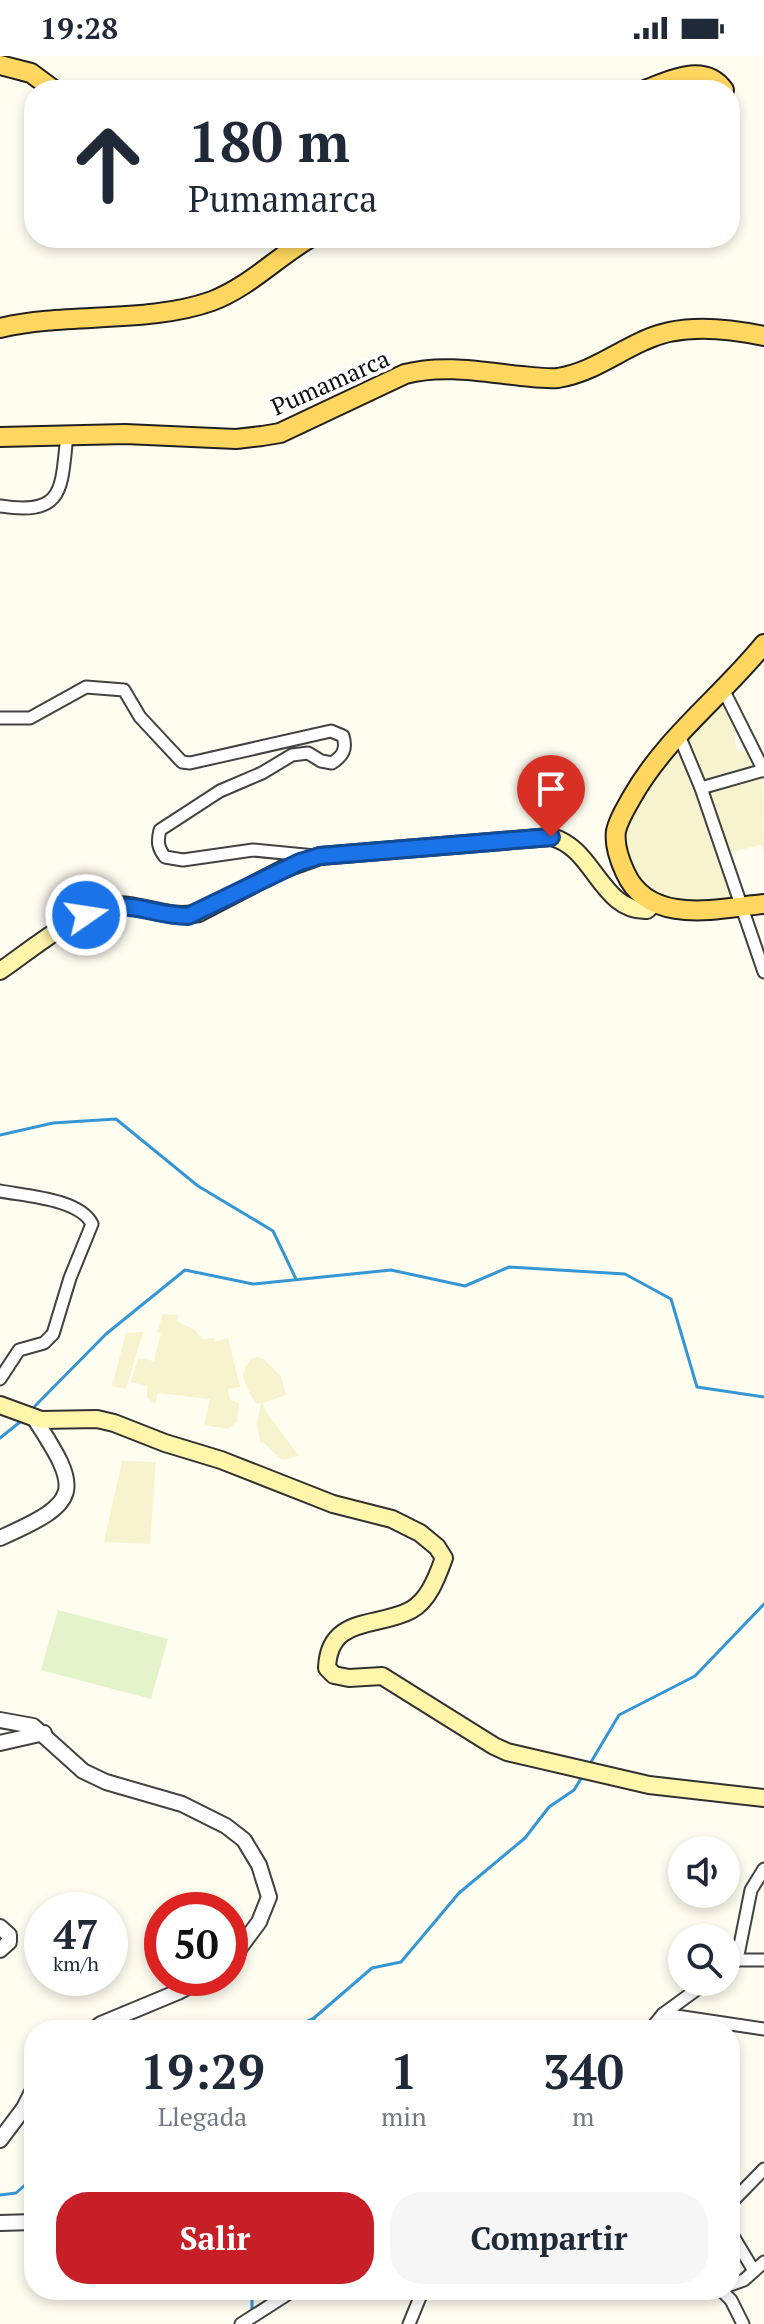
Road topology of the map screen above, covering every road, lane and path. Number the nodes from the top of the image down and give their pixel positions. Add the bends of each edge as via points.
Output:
1 (0, 65) edge
2 (40, 80) edge
3 (670, 80) edge
4 (713, 80) edge
5 (295, 248) edge
6 (0, 328) edge
7 (764, 336) edge
8 (67, 435) junction
9 (0, 437) edge
10 (0, 506) edge
11 (764, 644) edge
12 (723, 689) junction
13 (0, 718) edge
14 (678, 733) junction
15 (764, 771) edge
16 (701, 788) junction
17 (320, 856) junction
18 (764, 901) edge
19 (655, 902) junction
20 (740, 903) junction
21 (0, 971) edge
22 (764, 972) edge
23 (0, 1191) edge
24 (0, 1379) edge
25 (0, 1405) edge
26 (34, 1418) junction
27 (0, 1538) edge
28 (0, 1720) edge
29 (44, 1733) junction
30 (0, 1743) edge
31 (764, 1798) edge
32 (764, 1869) edge
33 (0, 1927) edge
34 (248, 1937) edge
35 (740, 1945) edge
36 (0, 1950) edge
37 (740, 1960) edge
38 (764, 1960) edge
39 (168, 1996) edge
40 (688, 1996) edge
41 (663, 2014) junction
42 (111, 2020) edge
43 (658, 2020) edge
44 (663, 2020) edge
45 (703, 2020) edge
46 (740, 2025) edge
47 (764, 2029) edge
48 (24, 2108) edge
49 (0, 2140) edge
50 (764, 2169) edge
51 (740, 2194) edge
52 (24, 2222) edge
53 (0, 2223) edge
54 (740, 2248) edge
55 (764, 2262) edge
56 (754, 2271) junction
57 (740, 2281) edge
58 (278, 2300) edge
59 (419, 2300) edge
60 (731, 2300) edge
61 (241, 2324) edge
62 (409, 2324) edge
63 (743, 2324) edge

1 - 2 main road
3 - 4 main road via 691,75
5 - 6 main road via 213,300
7 - 8 main road, Pumamarca via 724,329 669,332 591,369 559,378 418,370 280,433 246,438
8 - 9 main road, Pumamarca
8 - 10 street via 62,475 49,503 27,510
11 - 12 main road
12 - 14 main road
12 - 15 street
13 - 17 street via 30,718 86,687 115,687 124,690 140,717 182,762 331,731 343,736 345,751 332,763 308,753 292,755 196,806 160,830 158,840 165,857 183,860 253,850
14 - 16 street
14 - 19 main road via 649,768 616,829 617,850 628,878
15 - 16 street
16 - 20 street
17 - 19 main road via 551,837 576,850 618,901 639,911
17 - 21 main road via 188,916 105,906
18 - 20 main road
19 - 20 main road via 701,911
20 - 22 street
23 - 24 street via 77,1207 92,1224 53,1334 44,1343 19,1350
25 - 26 main road
26 - 27 street via 69,1489 45,1516
26 - 31 main road via 114,1423 333,1504 392,1519 437,1547 444,1558 423,1599 412,1609 341,1634 328,1655 327,1668 334,1675 382,1676 507,1752 649,1785
28 - 29 street
29 - 30 street
29 - 34 street via 83,1771 182,1804 244,1840 269,1897
32 - 35 street via 751,1890
33 - 36 street via 9,1935
37 - 38 street
39 - 42 street
40 - 41 street
41 - 43 street
41 - 44 street
41 - 45 street
46 - 47 street
48 - 49 street
50 - 51 street
52 - 53 street
54 - 56 street
55 - 56 street
56 - 57 street
58 - 61 street
59 - 62 street
60 - 63 street

